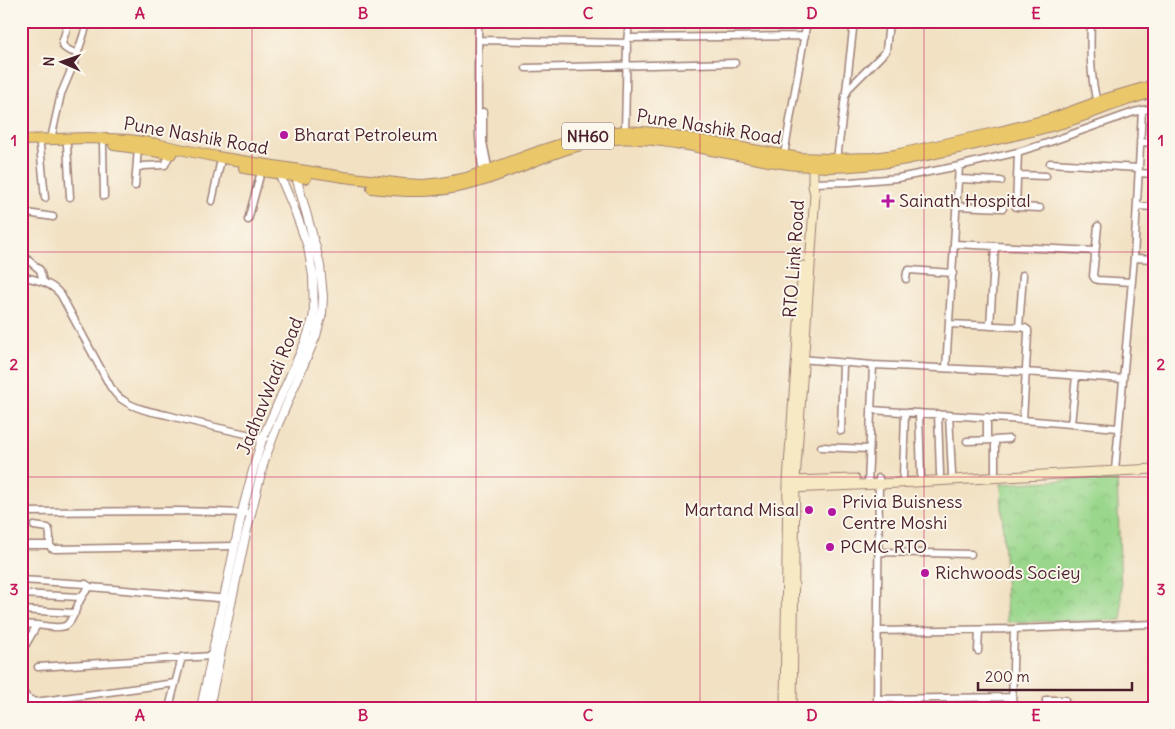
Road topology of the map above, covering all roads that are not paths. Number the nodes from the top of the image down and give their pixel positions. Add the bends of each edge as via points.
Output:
1 (69, 21) edge
2 (88, 21) edge
3 (480, 21) edge
4 (629, 21) edge
5 (807, 21) edge
6 (854, 21) edge
7 (889, 21) edge
8 (1091, 21) edge
9 (805, 36) junction
10 (480, 40) junction
11 (628, 41) junction
12 (78, 54) junction
13 (735, 63) dead end
14 (627, 66) junction
15 (526, 68) dead end
16 (1154, 85) edge
17 (846, 92) junction
18 (1154, 92) edge
19 (1097, 102) junction
20 (1154, 108) edge
21 (1142, 110) junction
22 (625, 131) junction
23 (51, 139) junction
24 (21, 140) edge
25 (1140, 142) junction
26 (1154, 142) edge
27 (67, 145) junction
28 (103, 145) junction
29 (21, 146) edge
30 (40, 146) junction
31 (138, 148) junction
32 (1018, 152) junction
33 (170, 154) junction
34 (784, 156) junction
35 (837, 159) junction
36 (1050, 163) dead end
37 (220, 164) junction
38 (814, 166) junction
39 (959, 166) junction
40 (137, 168) junction
41 (262, 168) junction
42 (277, 170) junction
43 (1139, 170) junction
44 (295, 172) junction
45 (1154, 174) edge
46 (487, 175) junction
47 (1018, 175) junction
48 (1046, 176) dead end
49 (959, 179) junction
50 (1002, 181) dead end
51 (813, 185) junction
52 (135, 186) dead end
53 (104, 196) dead end
54 (70, 197) dead end
55 (45, 198) dead end
56 (212, 201) dead end
57 (957, 206) junction
58 (1137, 206) junction
59 (1154, 207) edge
60 (1003, 208) dead end
61 (1040, 208) dead end
62 (21, 212) edge
63 (53, 217) dead end
64 (248, 220) dead end
65 (1098, 226) dead end
66 (955, 244) junction
67 (995, 246) junction
68 (1095, 251) junction
69 (21, 254) edge
70 (1134, 258) junction
71 (1154, 259) edge
72 (953, 273) junction
73 (21, 276) edge
74 (1022, 276) dead end
75 (906, 279) dead end
76 (42, 281) junction
77 (1132, 282) junction
78 (949, 324) junction
79 (990, 326) junction
80 (1019, 327) junction
81 (800, 359) junction
82 (843, 363) junction
83 (873, 365) junction
84 (946, 368) junction
85 (1026, 372) junction
86 (1076, 376) junction
87 (1123, 379) junction
88 (871, 410) junction
89 (905, 412) junction
90 (919, 413) junction
91 (938, 414) junction
92 (949, 415) junction
93 (987, 417) junction
94 (1023, 420) junction
95 (1071, 424) junction
96 (1118, 428) junction
97 (841, 432) dead end
98 (263, 437) junction
99 (272, 439) junction
100 (1009, 439) dead end
101 (991, 440) junction
102 (967, 441) dead end
103 (821, 447) dead end
104 (869, 449) junction
105 (1154, 463) edge
106 (1115, 468) junction
107 (1154, 469) edge
108 (995, 471) junction
109 (940, 474) junction
110 (952, 474) junction
111 (921, 476) junction
112 (903, 477) junction
113 (878, 481) junction
114 (868, 482) junction
115 (792, 484) junction
116 (21, 512) edge
117 (246, 513) junction
118 (34, 526) dead end
119 (28, 545) dead end
120 (50, 545) junction
121 (235, 546) junction
122 (878, 552) junction
123 (971, 554) dead end
124 (21, 580) edge
125 (90, 587) junction
126 (21, 594) edge
127 (80, 597) junction
128 (228, 599) junction
129 (21, 610) edge
130 (74, 613) junction
131 (21, 624) edge
132 (1154, 624) edge
133 (37, 625) junction
134 (1014, 629) junction
135 (979, 630) junction
136 (877, 632) junction
137 (978, 651) dead end
138 (21, 653) edge
139 (212, 656) junction
140 (182, 657) junction
141 (38, 667) dead end
142 (175, 683) junction
143 (21, 689) edge
144 (1013, 698) junction
145 (877, 699) junction
146 (32, 701) junction
147 (21, 706) edge
148 (169, 708) edge
149 (201, 708) edge
150 (209, 708) edge
151 (785, 708) edge
152 (792, 708) edge
153 (877, 708) edge
154 (1012, 708) edge
155 (1046, 708) edge
156 (1065, 708) edge

1 - 12 street via 62,46
2 - 12 street
3 - 10 street
4 - 11 street
5 - 9 street
6 - 17 street
7 - 17 street via 886,51
8 - 19 street via 1090,68
9 - 11 street
9 - 34 street
10 - 11 street
10 - 46 street via 479,143
11 - 14 street
12 - 23 street via 61,94
13 - 14 street
14 - 15 street
14 - 22 street
16 - 19 highway, Pune Nashik Road / NH60
17 - 35 street
18 - 38 highway, Pune Nashik Road / NH60 via 1060,123 930,155 875,165
19 - 35 highway, Pune Nashik Road / NH60 via 1054,118 999,132 873,158
20 - 21 street
21 - 25 street
21 - 32 street
22 - 34 highway, Pune Nashik Road / NH60 via 680,136
22 - 46 highway, Pune Nashik Road / NH60 via 564,142
23 - 24 highway, Pune Nashik Road / NH60
23 - 41 highway, Pune Nashik Road / NH60 via 135,140
25 - 26 street
25 - 43 street
27 - 28 highway, Pune Nashik Road / NH60
27 - 30 highway, Pune Nashik Road / NH60
27 - 54 street
28 - 31 highway, Pune Nashik Road / NH60
28 - 53 street
29 - 30 highway, Pune Nashik Road / NH60
30 - 55 street
31 - 33 highway, Pune Nashik Road / NH60
31 - 40 street
32 - 39 street
32 - 47 street
33 - 37 highway, Pune Nashik Road / NH60
33 - 40 street via 165,165
34 - 35 highway, Pune Nashik Road / NH60
36 - 43 street
37 - 41 highway, Pune Nashik Road / NH60
37 - 56 street
38 - 46 highway, Pune Nashik Road / NH60 via 667,142 615,139
38 - 51 main road, RTO Link Road
39 - 49 street
39 - 51 street via 898,178
40 - 52 street
41 - 42 highway, Pune Nashik Road / NH60
41 - 64 street
42 - 44 highway, Pune Nashik Road / NH60
42 - 98 street, JadhavWadi Road via 308,247 315,305 308,335
43 - 45 street
43 - 58 street
44 - 46 highway, Pune Nashik Road / NH60 via 423,185
44 - 99 street, JadhavWadi Road via 320,266 322,314 316,336
47 - 48 street
47 - 61 street via 1016,207
49 - 50 street
49 - 57 street
51 - 81 main road, RTO Link Road via 809,194
57 - 60 street
57 - 66 street
58 - 59 street
58 - 70 street
62 - 63 street
65 - 68 street
66 - 67 street
66 - 72 street
67 - 68 street
67 - 79 street
68 - 77 street via 1095,279
69 - 76 street via 40,270
70 - 71 street
70 - 77 street
72 - 75 street via 909,270
72 - 78 street
73 - 76 street
74 - 80 street
76 - 98 street via 57,289 62,296 110,386 124,401 162,414
77 - 87 street
78 - 79 street
78 - 84 street
79 - 80 street
80 - 85 street via 1028,330
81 - 82 street
81 - 115 main road, RTO Link Road
82 - 83 street
82 - 97 street
83 - 84 street
83 - 88 street
84 - 85 street
85 - 86 street
85 - 94 street
86 - 87 street
86 - 95 street
87 - 96 street
88 - 89 street
88 - 104 street
89 - 90 street
89 - 112 street
90 - 91 street
90 - 111 street
91 - 92 street
91 - 109 street
92 - 93 street
92 - 110 street
93 - 94 street
93 - 101 street
94 - 95 street
95 - 96 street
96 - 106 street
98 - 99 street
98 - 117 street, JadhavWadi Road via 250,479
99 - 117 street, JadhavWadi Road
100 - 101 street
101 - 102 street
101 - 108 street
103 - 104 street
104 - 114 street
105 - 106 main road
106 - 107 main road
106 - 108 main road
106 - 113 main road
108 - 110 main road
109 - 110 main road
109 - 111 main road
111 - 112 main road
112 - 113 main road
113 - 114 main road
113 - 122 street
114 - 115 main road
115 - 151 main road, RTO Link Road
115 - 152 main road, RTO Link Road
116 - 117 street
117 - 121 street, JadhavWadi Road
117 - 128 street, JadhavWadi Road
118 - 120 street via 48,528
119 - 120 street
120 - 121 street via 55,549
121 - 128 street, JadhavWadi Road
122 - 123 street
122 - 136 street
124 - 125 street via 86,584
125 - 127 street
125 - 128 street
126 - 127 street
127 - 130 street
128 - 139 street, JadhavWadi Road
128 - 150 street, JadhavWadi Road
129 - 130 street
130 - 133 street via 66,626
131 - 133 street
132 - 134 street
133 - 138 street
134 - 135 street
134 - 144 street
135 - 136 street
135 - 137 street
136 - 145 street
139 - 140 street
139 - 149 street, JadhavWadi Road
140 - 141 street
140 - 142 street
142 - 146 street
142 - 148 street
143 - 146 street
144 - 145 street
144 - 154 street
145 - 153 street
146 - 147 street
155 - 156 street via 1046,700 1065,700

